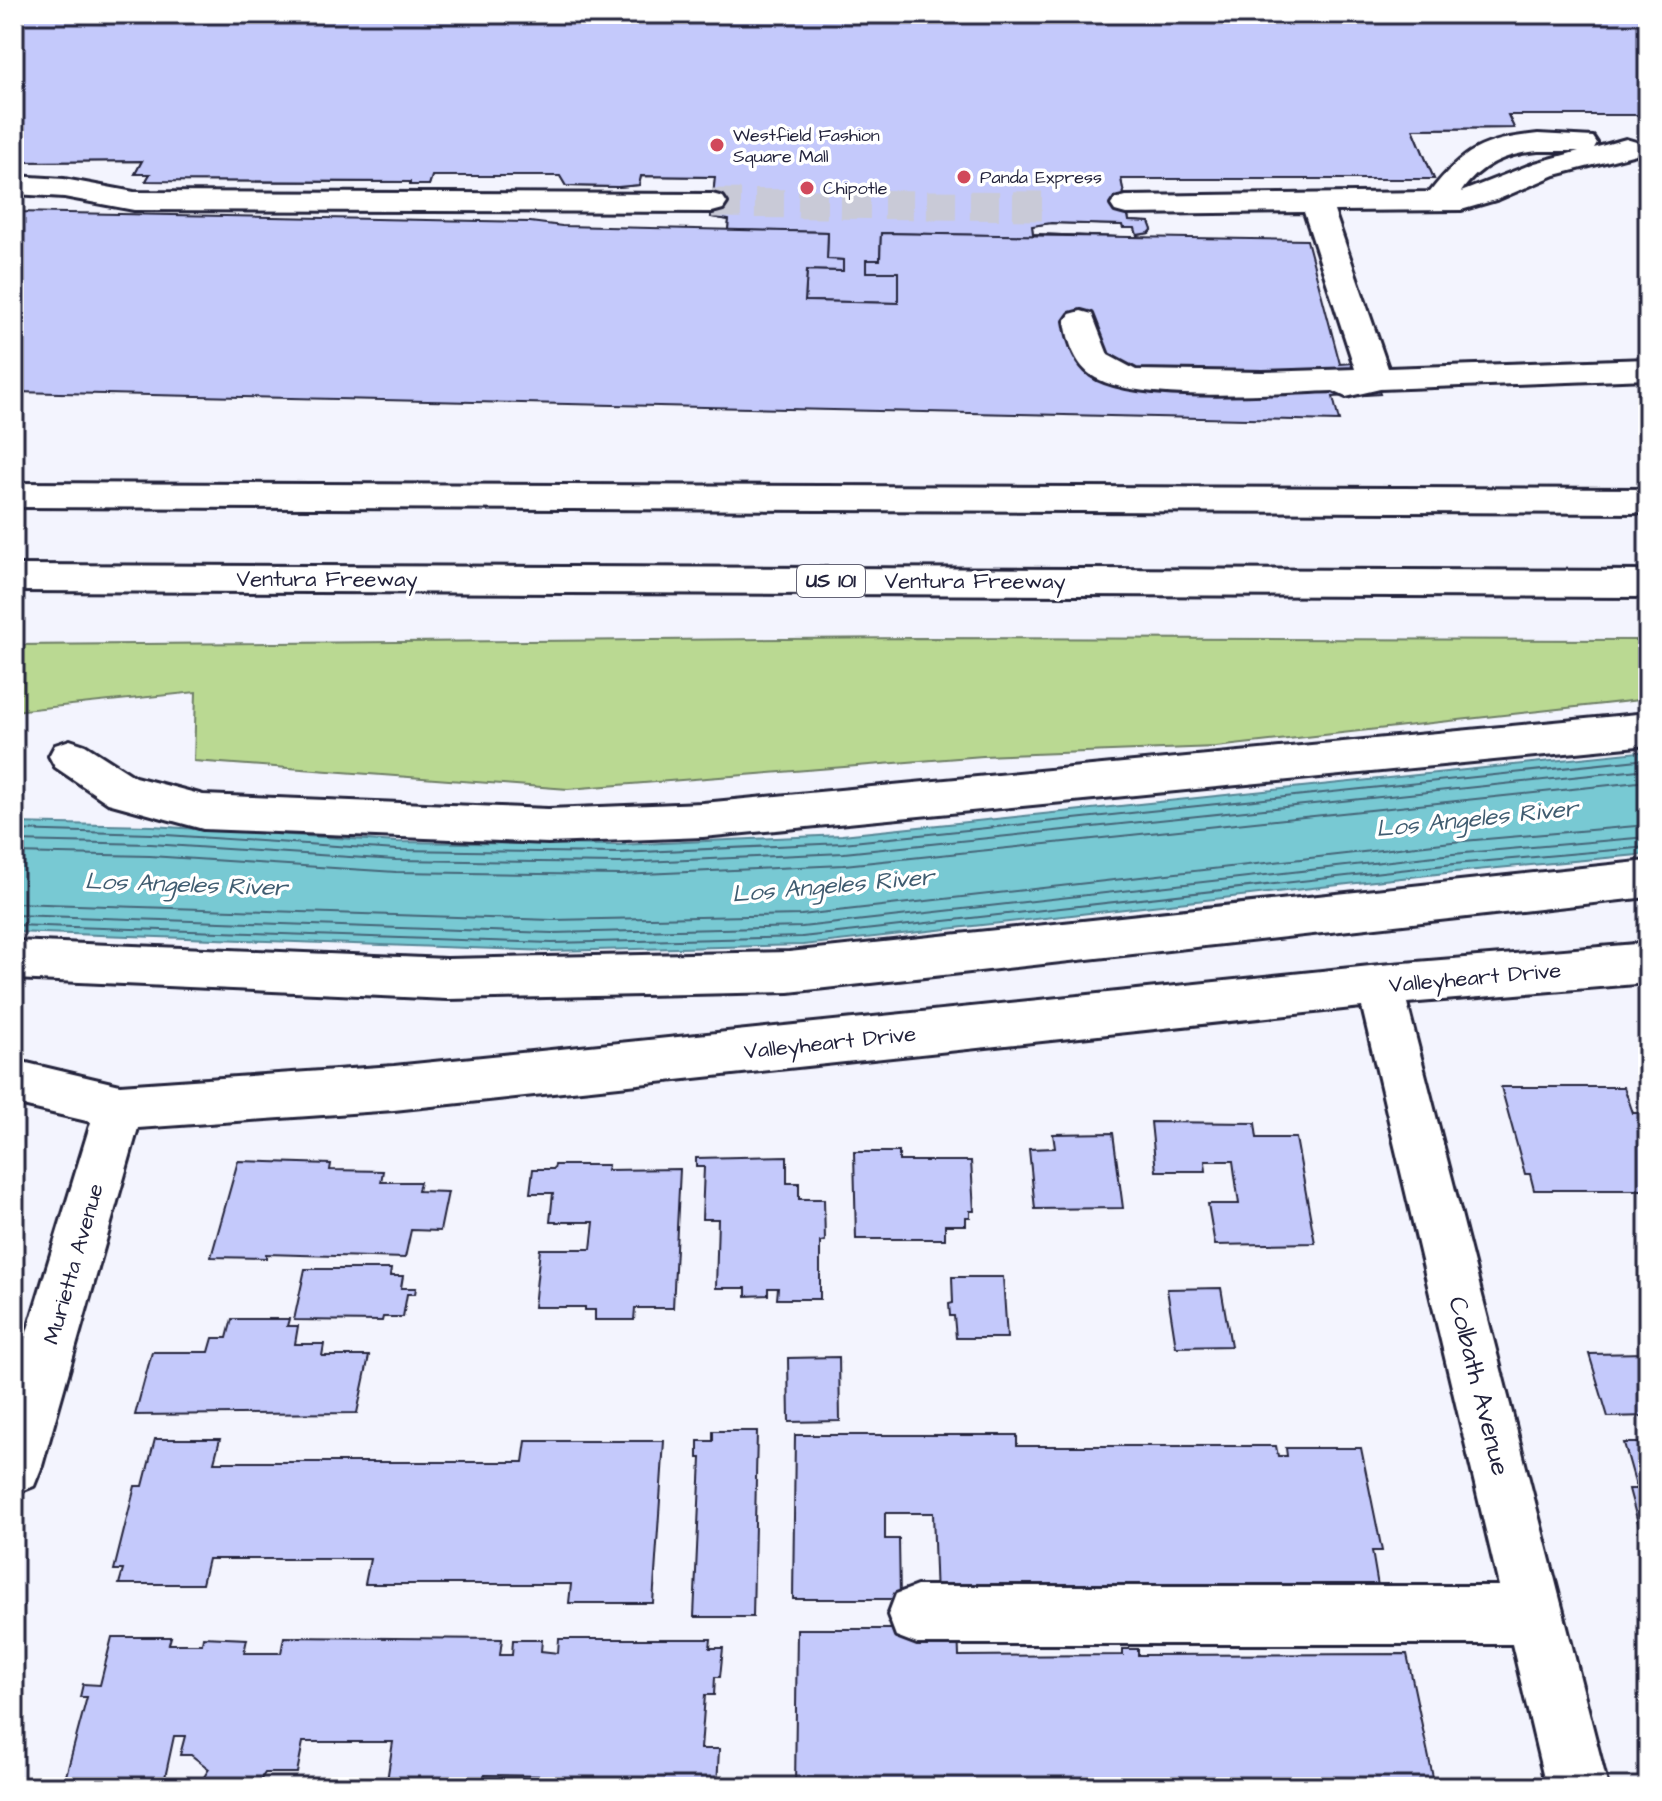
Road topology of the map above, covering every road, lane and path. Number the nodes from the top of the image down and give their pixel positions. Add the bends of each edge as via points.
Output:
1 (1637, 149) edge
2 (14, 185) edge
3 (1316, 202) junction
4 (712, 203) tunnel mouth
5 (1126, 205) dead end
6 (1081, 321) dead end
7 (1648, 369) edge
8 (1358, 383) junction
9 (14, 495) edge
10 (1648, 501) edge
11 (14, 578) edge
12 (1648, 584) edge
13 (1648, 729) edge
14 (70, 756) dead end
15 (1648, 879) edge
16 (14, 960) edge
17 (1648, 963) edge
18 (1380, 985) junction
19 (14, 1082) edge
20 (120, 1107) junction
21 (14, 1466) edge
22 (917, 1615) dead end
23 (1535, 1615) junction
24 (1577, 1787) edge

1 - 3 main road via 1545,169 1476,197
2 - 4 main road via 147,202
3 - 5 main road
3 - 8 main road via 1372,371
6 - 8 main road via 1083,341 1094,361 1135,381
7 - 8 main road
9 - 10 main road
11 - 12 main road, Ventura Freeway / US 101
13 - 14 main road via 703,820 548,826 203,812 123,791
15 - 16 main road via 789,972 447,979
17 - 18 main road, Valleyheart Drive
18 - 20 main road, Valleyheart Drive via 394,1088
18 - 23 main road, Colbath Avenue
19 - 20 main road, Valleyheart Drive
20 - 21 main road, Murietta Avenue
22 - 23 main road
23 - 24 main road, Colbath Avenue

